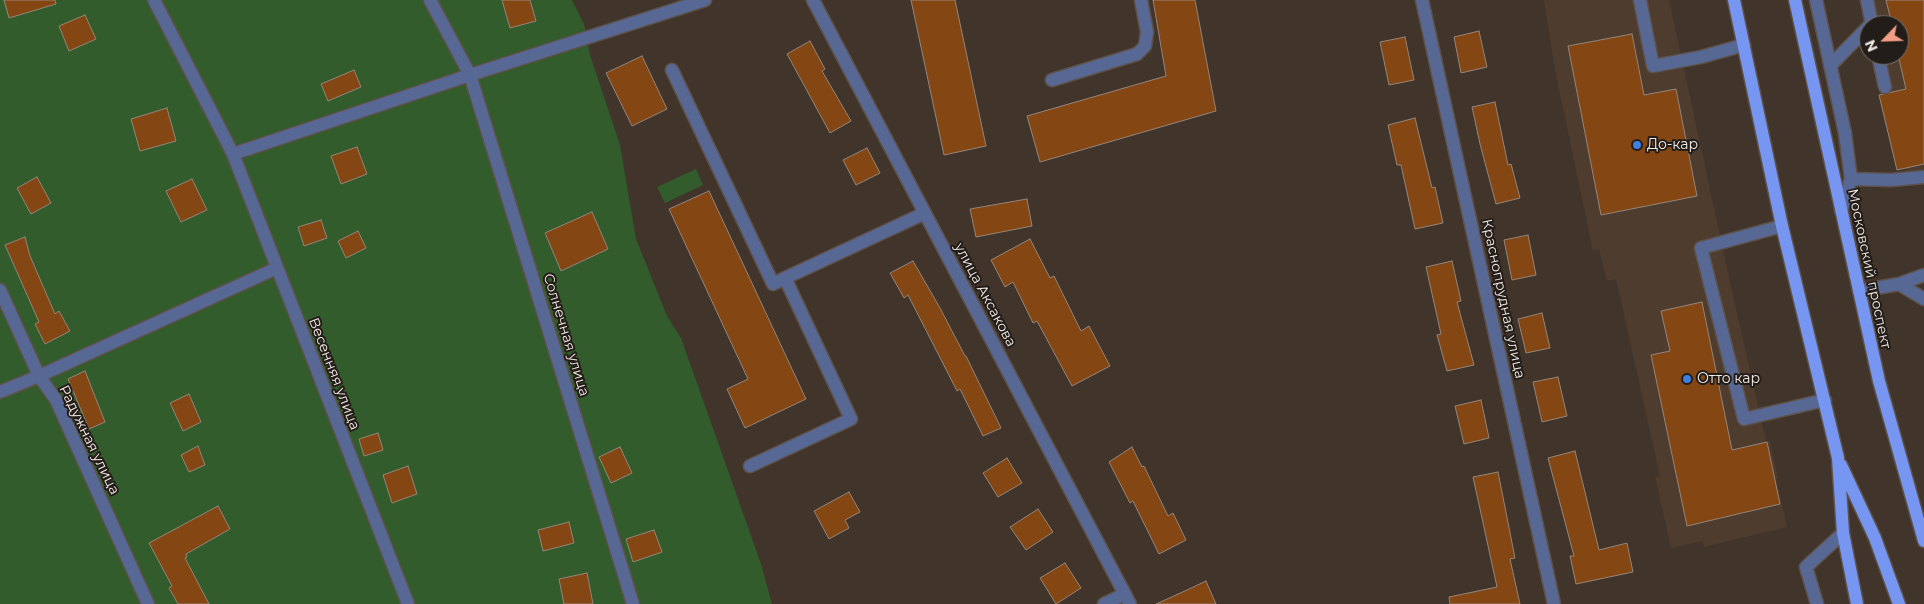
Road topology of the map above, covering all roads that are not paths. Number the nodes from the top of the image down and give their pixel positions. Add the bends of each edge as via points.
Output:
1 (154, 0) edge
2 (430, 0) edge
3 (705, 0) edge
4 (812, 0) edge
5 (1141, 0) edge
6 (1422, 0) edge
7 (1640, 0) edge
8 (1734, 0) edge
9 (1795, 0) edge
10 (1816, 0) edge
11 (1867, 0) edge
12 (1869, 15) edge
13 (1859, 37) edge
14 (1744, 44) junction
15 (1880, 65) edge
16 (1830, 66) junction
17 (672, 70) dead end
18 (470, 75) junction
19 (1052, 80) dead end
20 (1885, 87) dead end
21 (232, 154) junction
22 (1924, 177) edge
23 (1852, 178) junction
24 (1841, 211) junction
25 (925, 213) junction
26 (1782, 226) junction
27 (277, 268) junction
28 (1924, 275) edge
29 (784, 278) junction
30 (1900, 284) junction
31 (0, 290) edge
32 (1859, 291) junction
33 (1924, 299) edge
34 (39, 376) junction
35 (0, 392) edge
36 (1825, 400) junction
37 (1838, 458) junction
38 (750, 466) dead end
39 (1843, 533) junction
40 (1924, 541) edge
41 (1128, 599) edge
42 (148, 604) edge
43 (408, 604) edge
44 (632, 604) edge
45 (1104, 604) edge
46 (1554, 604) edge
47 (1817, 604) edge
48 (1857, 604) edge
49 (1899, 604) edge

1 - 21 street, Весенняя улица
2 - 18 street, Солнечная улица
3 - 18 street
4 - 25 street, улица Аксакова
5 - 19 street via 1147,32 1145,46 1137,54
6 - 46 street, Краснопрудная улица
7 - 14 street via 1653,66 1701,57
8 - 14 main road
9 - 24 main road, Московский проспект
10 - 16 street
11 - 12 street
13 - 16 street
14 - 26 main road
15 - 20 street
16 - 23 street via 1846,133
17 - 29 street via 773,284
18 - 21 street
18 - 44 street, Солнечная улица
21 - 27 street, Весенняя улица
22 - 23 street via 1892,180
23 - 24 street
24 - 32 main road, Московский проспект
25 - 29 street
25 - 41 street, улица Аксакова
26 - 36 main road
26 - 36 street via 1701,248 1744,419
27 - 34 street
27 - 43 street, Весенняя улица
28 - 30 street
29 - 38 street via 851,419
30 - 32 street
30 - 33 street
31 - 34 street, Радужная улица
32 - 40 main road, Московский проспект via 1879,381
34 - 35 street
34 - 42 street, Радужная улица via 56,400
36 - 37 main road
37 - 39 main road
37 - 49 main road via 1875,538
39 - 47 street via 1806,567
39 - 48 main road
41 - 45 street

